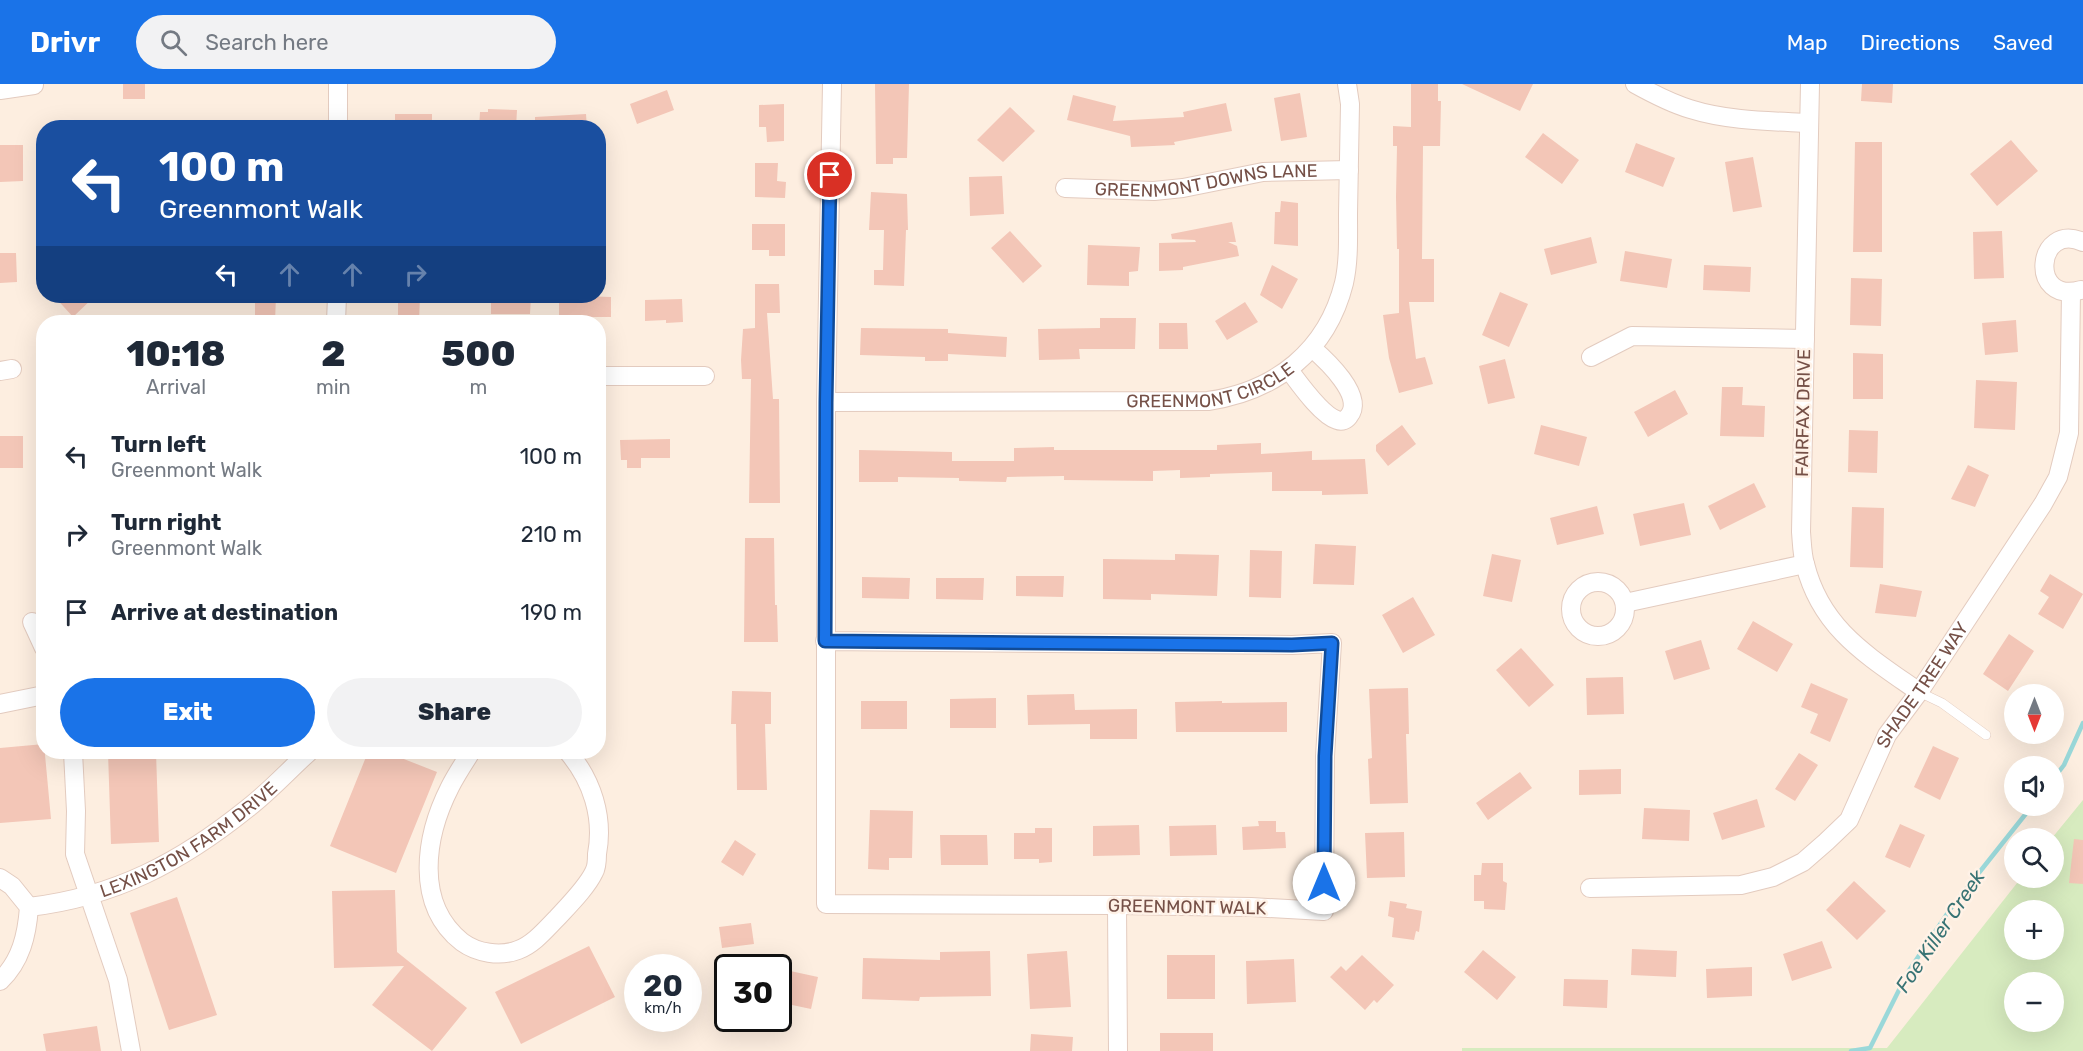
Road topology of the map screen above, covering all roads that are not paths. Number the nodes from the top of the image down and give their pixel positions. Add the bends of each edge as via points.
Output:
1 (338, 84) edge
2 (832, 84) edge
3 (1347, 84) edge
4 (1635, 84) edge
5 (1810, 84) edge
6 (34, 85) edge
7 (0, 90) edge
8 (338, 120) edge
9 (1809, 123) junction
10 (1349, 170) junction
11 (1065, 188) dead end
12 (2083, 242) edge
13 (2077, 291) edge
14 (1804, 339) junction
15 (1312, 348) junction
16 (1591, 357) dead end
17 (1289, 370) junction
18 (606, 376) edge
19 (705, 376) dead end
20 (826, 402) junction
21 (1805, 564) junction
22 (1625, 603) dead end
23 (32, 622) dead end
24 (36, 631) edge
25 (825, 641) junction
26 (1919, 692) junction
27 (36, 697) edge
28 (0, 705) edge
29 (1986, 735) dead end
30 (73, 759) edge
31 (302, 759) edge
32 (467, 759) edge
33 (573, 759) edge
34 (0, 878) edge
35 (1590, 888) dead end
36 (89, 896) junction
37 (1117, 905) junction
38 (29, 907) junction
39 (0, 981) edge
40 (131, 1051) edge
41 (1118, 1051) edge

1 - 8 street
2 - 20 street, GREENMONT WALK
3 - 10 street, GREENMONT CIRCLE
4 - 9 street via 1691,110 1726,117
5 - 9 street, FAIRFAX DRIVE
6 - 7 street
9 - 14 street, FAIRFAX DRIVE
10 - 11 street, GREENMONT DOWNS LANE via 1263,172 1154,191
10 - 15 street, GREENMONT CIRCLE via 1344,282 1332,317
12 - 13 street via 2063,239 2045,257 2049,282 2063,291
13 - 26 street, SHADE TREE WAY via 2068,433 2058,477
14 - 16 street via 1632,336
14 - 21 street, FAIRFAX DRIVE via 1801,532
15 - 17 street, GREENMONT CIRCLE
15 - 17 street via 1351,394 1353,407 1348,418 1338,421 1331,417
17 - 20 street, GREENMONT CIRCLE via 1251,391 1208,401
18 - 19 street
20 - 25 street, GREENMONT WALK
21 - 22 street
21 - 26 street, FAIRFAX DRIVE via 1818,601 1840,632
23 - 24 street
25 - 37 street, GREENMONT WALK via 826,904
25 - 37 street, GREENMONT WALK via 1332,643 1325,756 1324,911
26 - 29 lane
26 - 35 street, SHADE TREE WAY via 1887,735 1849,820 1803,862 1773,877 1741,885
27 - 28 street
30 - 36 street, LEXINGTON FARM DRIVE via 75,854
31 - 36 street, LEXINGTON FARM DRIVE via 249,808 197,844 145,876
32 - 33 street via 437,820 429,891 452,934 471,948 495,954 518,950 538,937 595,871 598,818 584,773
34 - 38 street
36 - 38 street, LEXINGTON FARM DRIVE
36 - 40 street, LEXINGTON FARM DRIVE via 118,980
37 - 41 street
38 - 39 street via 27,931 19,954

